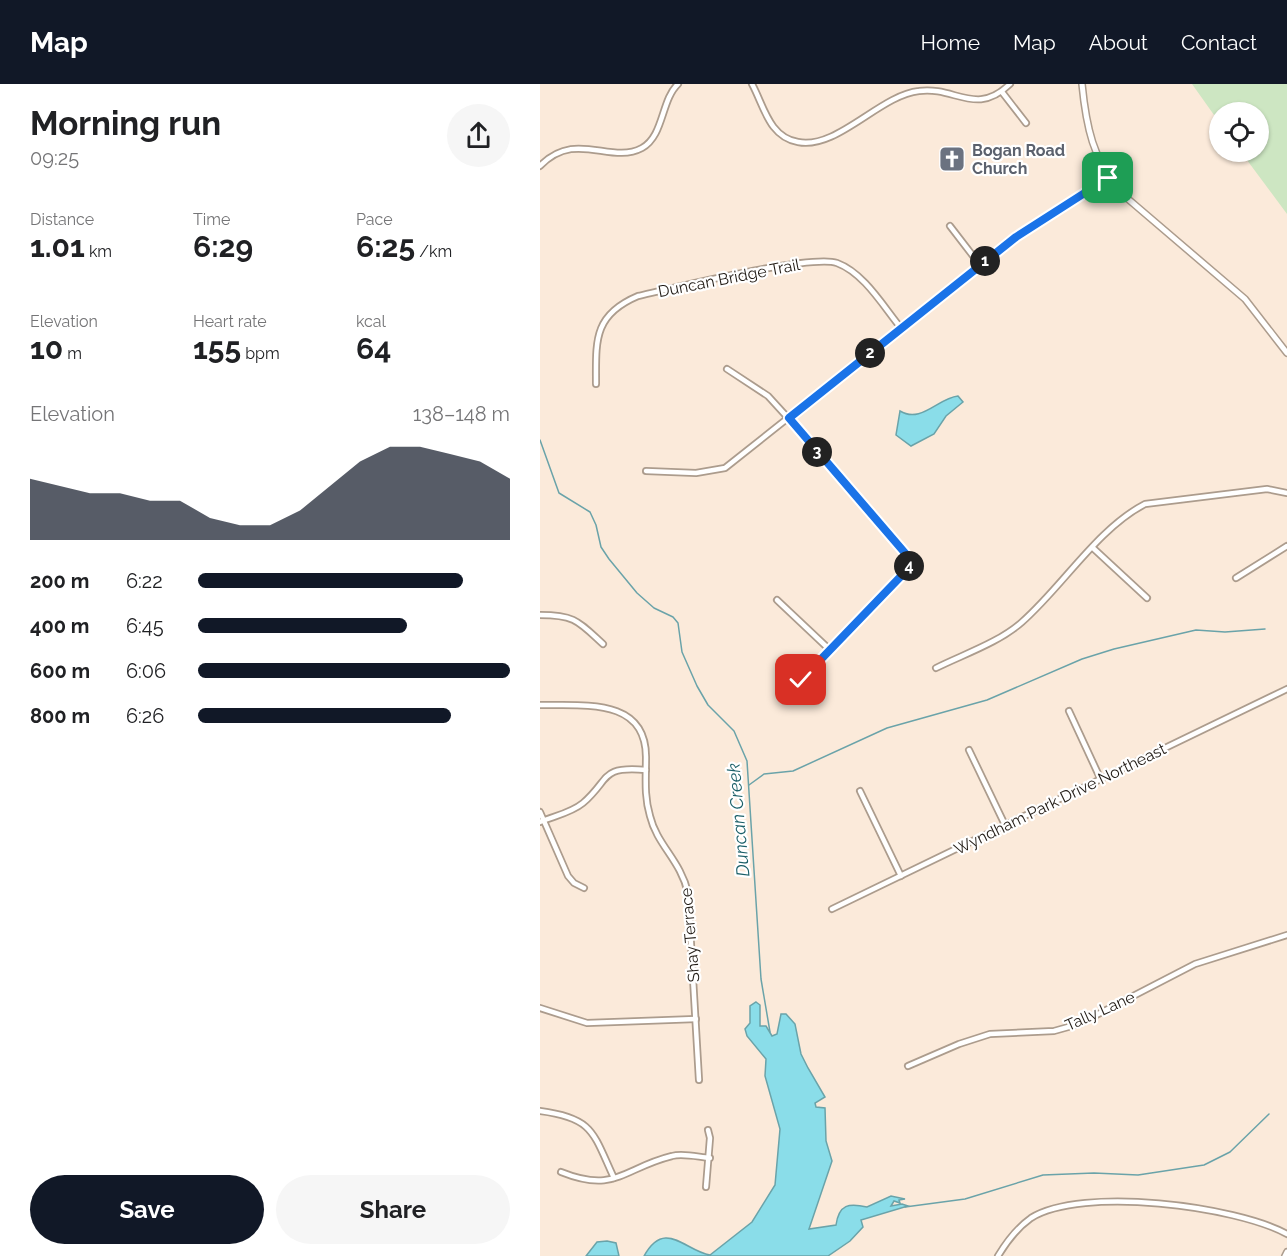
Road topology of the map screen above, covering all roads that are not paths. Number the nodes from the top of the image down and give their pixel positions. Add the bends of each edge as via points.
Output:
1 (752, 84) edge
2 (1010, 84) edge
3 (1082, 84) edge
4 (668, 85) edge
5 (676, 85) edge
6 (1002, 92) junction
7 (1026, 123) dead end
8 (540, 166) edge
9 (1108, 178) junction
10 (950, 226) dead end
11 (980, 265) junction
12 (901, 328) junction
13 (1287, 353) edge
14 (727, 369) dead end
15 (596, 384) dead end
16 (789, 418) junction
17 (646, 471) dead end
18 (1287, 493) edge
19 (1287, 546) edge
20 (1093, 548) junction
21 (1236, 578) dead end
22 (1147, 598) dead end
23 (777, 600) dead end
24 (540, 615) edge
25 (603, 644) dead end
26 (830, 650) junction
27 (936, 668) dead end
28 (801, 680) dead end
29 (1287, 689) edge
30 (540, 705) edge
31 (1069, 711) dead end
32 (969, 750) dead end
33 (646, 770) junction
34 (1101, 780) junction
35 (860, 791) dead end
36 (540, 812) edge
37 (542, 822) edge
38 (1005, 825) junction
39 (901, 876) junction
40 (584, 888) dead end
41 (832, 909) dead end
42 (1287, 934) edge
43 (540, 1008) edge
44 (696, 1020) junction
45 (908, 1066) dead end
46 (699, 1080) dead end
47 (540, 1111) edge
48 (708, 1130) dead end
49 (710, 1158) junction
50 (561, 1172) dead end
51 (614, 1178) junction
52 (706, 1187) dead end
53 (1287, 1234) edge
54 (998, 1256) edge

1 - 6 street via 776,131 784,138 809,143 834,135 919,90 973,99 990,99
2 - 6 street
3 - 9 street via 1094,150
4 - 5 street
5 - 8 street via 654,134 642,148 620,152 582,147 558,154
6 - 7 street
9 - 11 street
9 - 13 street via 1245,299
10 - 11 street
11 - 12 street
12 - 15 street, Duncan Bridge Trail via 848,269 822,260 786,266 624,302 607,317 598,332
12 - 16 street
14 - 16 street via 768,396
16 - 17 street via 725,468 696,474
16 - 26 street via 905,553 909,564
18 - 20 street via 1267,489 1145,504
19 - 21 street
20 - 22 street
20 - 27 street via 1021,622 996,639
23 - 26 street
24 - 25 street via 573,618
26 - 28 street
29 - 34 street, Wyndham Park Drive Northeast
30 - 33 street, Shay Terrace via 606,708 628,716 642,733
31 - 34 street
32 - 38 street
33 - 37 street via 608,774 584,802
33 - 44 street, Shay Terrace via 645,796 654,831 680,867 688,893
34 - 38 street, Wyndham Park Drive Northeast
35 - 39 street
36 - 37 street
37 - 40 street via 568,876
38 - 39 street, Wyndham Park Drive Northeast
39 - 41 street, Wyndham Park Drive Northeast
42 - 45 street, Tally Lane via 1195,964 1079,1024 1054,1031 990,1034
43 - 44 street via 586,1023
44 - 46 street, Shay Terrace
47 - 51 street via 566,1115 587,1126
48 - 49 street
49 - 51 street via 675,1155
49 - 52 street
50 - 51 street via 590,1182
53 - 54 street via 1201,1208 1090,1202 1051,1209 1033,1217 1008,1239

